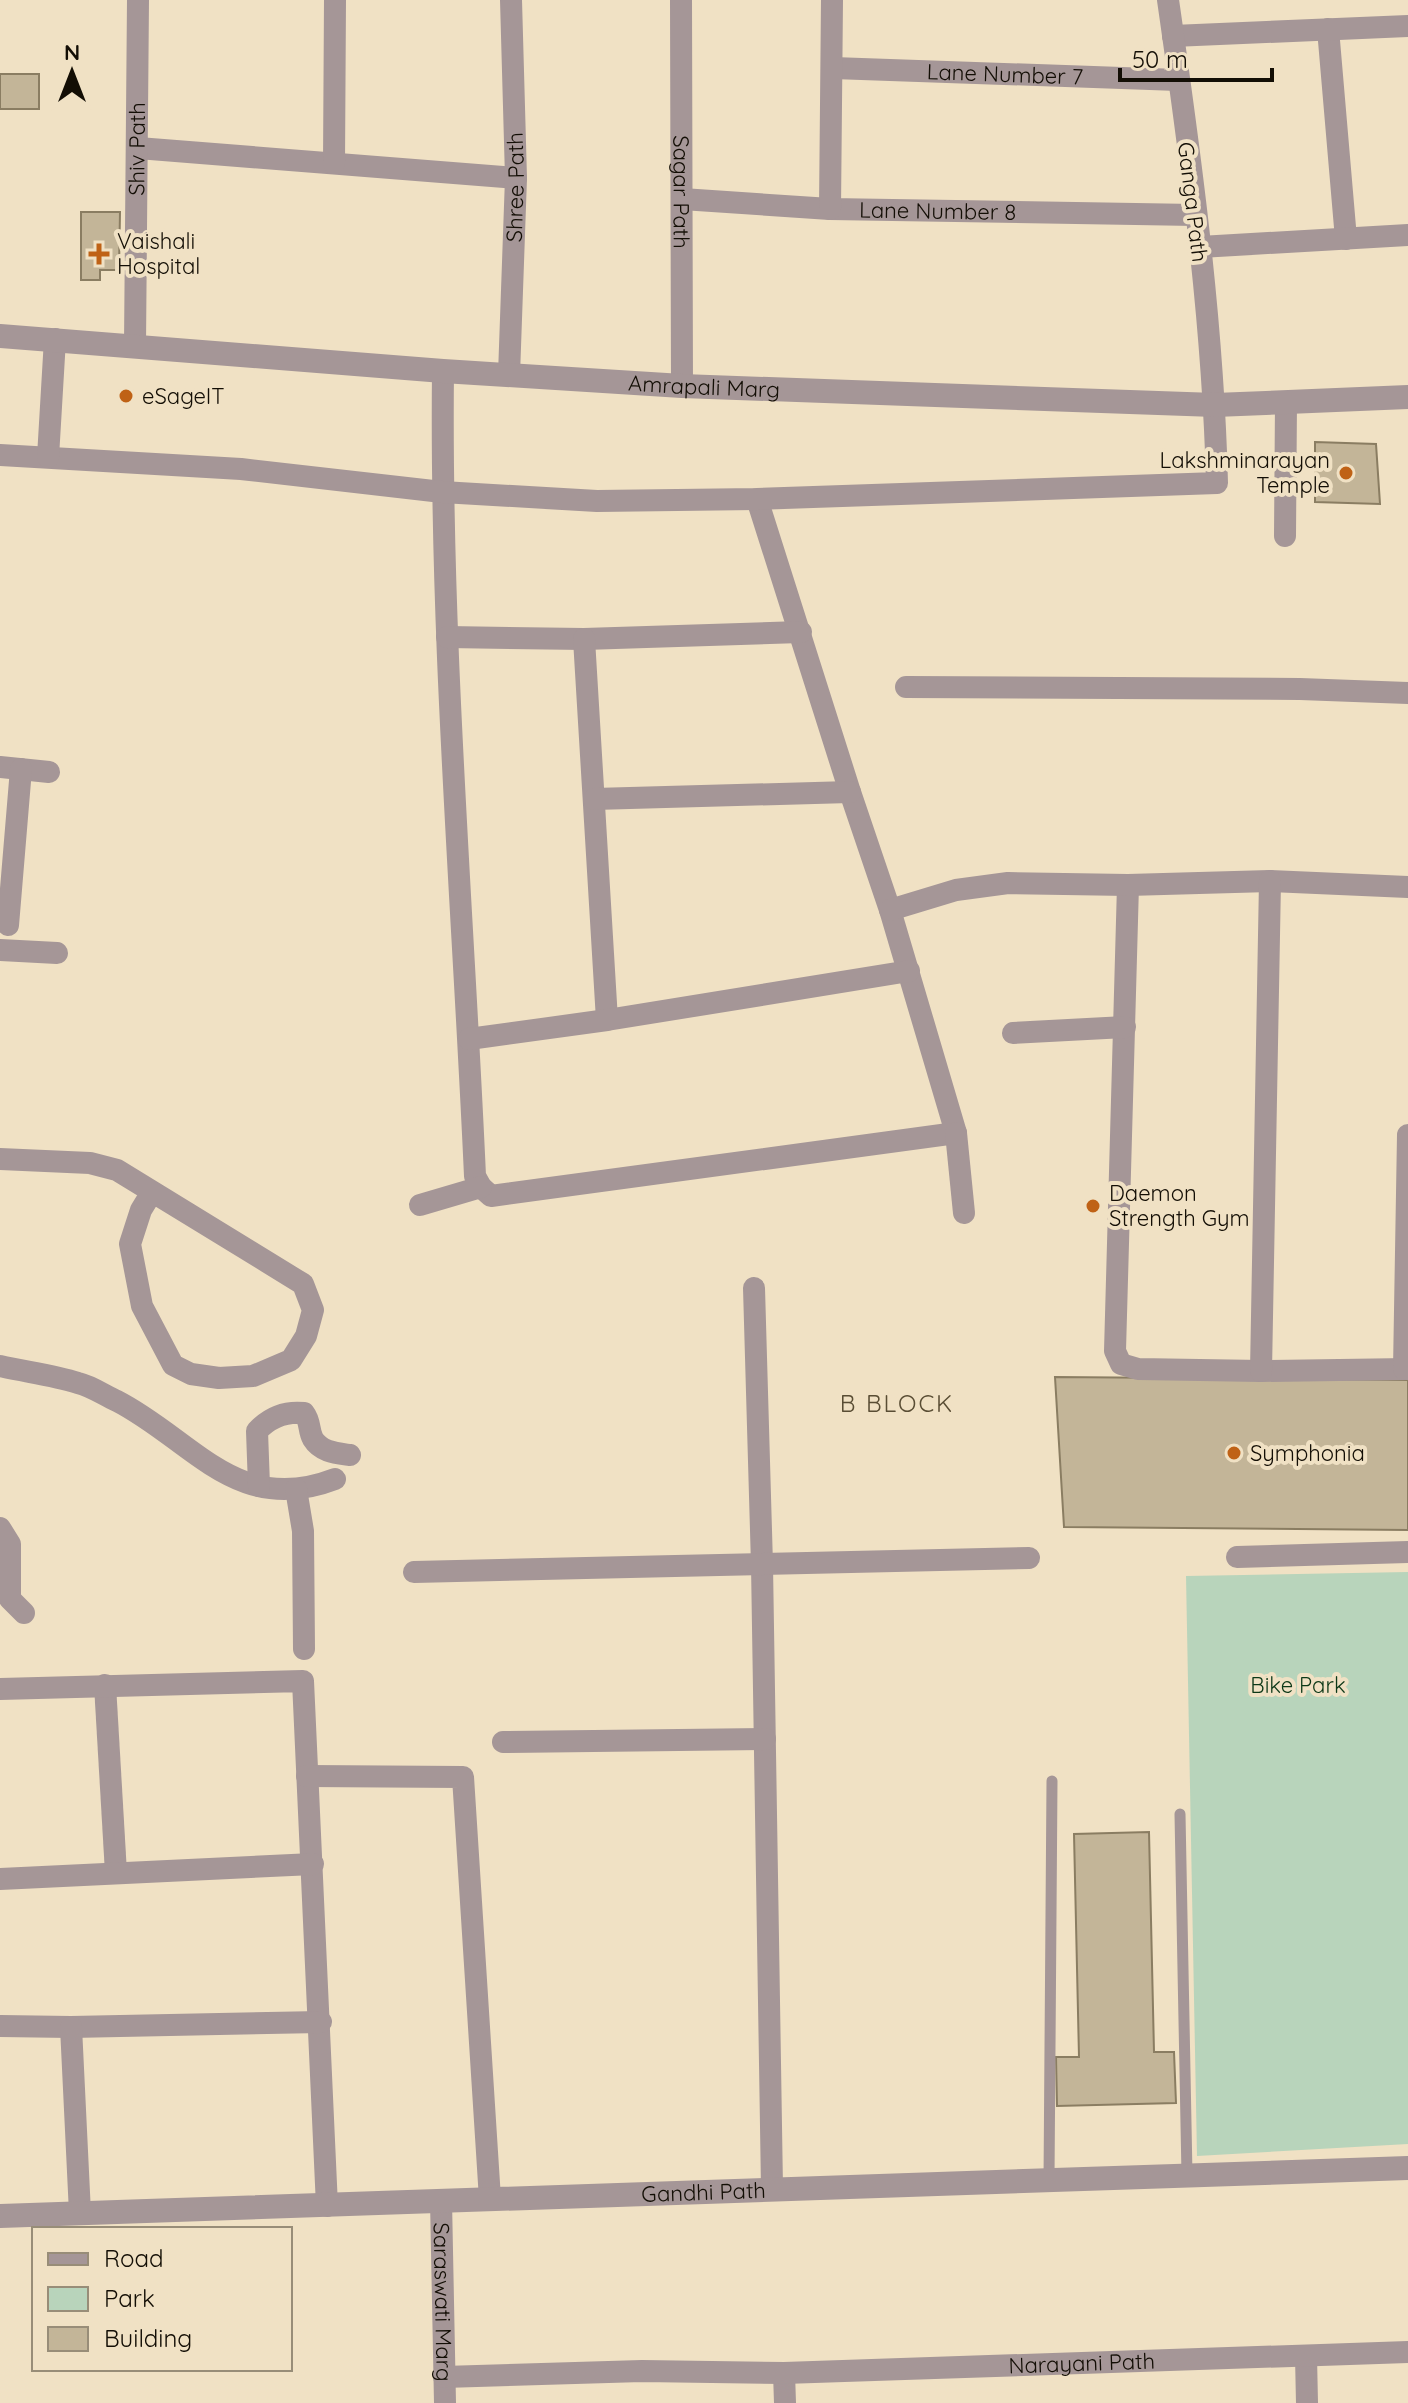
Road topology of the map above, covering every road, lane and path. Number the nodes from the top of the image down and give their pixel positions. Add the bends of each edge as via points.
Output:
1 (138, 0) edge
2 (335, 0) edge
3 (511, 0) edge
4 (681, 0) edge
5 (832, 0) edge
6 (1168, 0) edge
7 (1408, 26) edge
8 (1328, 29) junction
9 (1173, 36) junction
10 (833, 68) junction
11 (1178, 80) junction
12 (138, 148) junction
13 (334, 163) junction
14 (516, 178) junction
15 (682, 199) junction
16 (830, 209) junction
17 (1195, 215) junction
18 (1408, 235) edge
19 (1346, 239) junction
20 (1200, 247) junction
21 (0, 336) edge
22 (55, 339) junction
23 (135, 345) junction
24 (443, 371) junction
25 (509, 375) junction
26 (682, 386) junction
27 (1408, 397) edge
28 (1286, 402) junction
29 (1215, 405) junction
30 (0, 455) edge
31 (48, 457) junction
32 (442, 492) junction
33 (757, 499) junction
34 (1285, 536) dead end
35 (801, 632) junction
36 (447, 637) junction
37 (584, 639) junction
38 (906, 687) dead end
39 (1408, 693) edge
40 (11, 768) edge
41 (49, 772) dead end
42 (850, 792) junction
43 (594, 799) junction
44 (1270, 881) junction
45 (1128, 885) junction
46 (1408, 887) edge
47 (890, 910) junction
48 (8, 925) dead end
49 (0, 950) edge
50 (57, 953) dead end
51 (909, 971) junction
52 (607, 1020) junction
53 (1125, 1027) junction
54 (1013, 1033) dead end
55 (469, 1039) junction
56 (956, 1133) junction
57 (1408, 1135) edge
58 (0, 1159) edge
59 (481, 1187) junction
60 (152, 1192) junction
61 (420, 1205) dead end
62 (964, 1213) dead end
63 (754, 1288) dead end
64 (0, 1366) edge
65 (1406, 1369) edge
66 (1261, 1371) junction
67 (350, 1455) dead end
68 (335, 1479) dead end
69 (259, 1486) junction
70 (296, 1489) junction
71 (1, 1531) edge
72 (1408, 1552) edge
73 (1237, 1557) dead end
74 (1029, 1558) dead end
75 (762, 1565) junction
76 (414, 1572) dead end
77 (24, 1613) dead end
78 (304, 1649) dead end
79 (105, 1685) junction
80 (0, 1689) edge
81 (765, 1739) junction
82 (503, 1742) dead end
83 (307, 1776) junction
84 (1052, 1781) dead end
85 (1180, 1814) dead end
86 (313, 1864) junction
87 (116, 1873) junction
88 (0, 1879) edge
89 (321, 2022) junction
90 (0, 2026) edge
91 (71, 2027) junction
92 (1408, 2168) edge
93 (1187, 2175) junction
94 (1049, 2180) junction
95 (772, 2188) junction
96 (490, 2199) junction
97 (441, 2200) junction
98 (327, 2206) junction
99 (80, 2213) junction
100 (0, 2216) edge
101 (1408, 2352) edge
102 (1306, 2356) junction
103 (784, 2373) junction
104 (444, 2377) junction
105 (445, 2403) edge
106 (785, 2403) edge
107 (1307, 2403) edge

1 - 12 street, Shiv Path
2 - 13 street
3 - 14 street, Shree Path
4 - 15 street, Sagar Path
5 - 10 street
6 - 9 street, Ganga Path
7 - 8 street
8 - 9 street
8 - 19 street
9 - 11 street, Ganga Path
10 - 11 street, Lane Number 7
10 - 16 street
11 - 17 street, Ganga Path
12 - 13 street
12 - 23 street, Shiv Path
13 - 14 street
14 - 25 street, Shree Path
15 - 16 street, Lane Number 8
15 - 26 street, Sagar Path
16 - 17 street, Lane Number 8
17 - 20 street, Ganga Path
18 - 19 street
19 - 20 street
20 - 29 street, Ganga Path
21 - 22 street, Amrapali Marg
22 - 23 street, Amrapali Marg
22 - 31 street
23 - 24 street, Amrapali Marg
24 - 25 street, Amrapali Marg
24 - 32 street
25 - 26 street, Amrapali Marg
26 - 29 street, Amrapali Marg
27 - 28 street, Amrapali Marg
28 - 29 street, Amrapali Marg
28 - 34 street
29 - 33 street, Ganga Path via 1217,483
30 - 31 street
31 - 32 street via 241,469
32 - 33 street via 597,501
32 - 36 street
33 - 35 street
35 - 37 street
35 - 42 street
36 - 37 street
36 - 55 street
37 - 43 street
38 - 39 street
40 - 41 street
40 - 48 street
42 - 43 street
42 - 47 street
43 - 52 street
44 - 45 street
44 - 46 street
44 - 66 street
45 - 47 street via 1008,883 956,890
45 - 53 street
47 - 51 street
49 - 50 street
51 - 52 street
51 - 56 street
52 - 55 street
53 - 54 street
53 - 66 street via 1115,1351 1121,1364 1138,1369
55 - 59 street via 475,1176
56 - 59 street via 491,1196
56 - 62 street
57 - 65 street
58 - 60 street via 90,1163 117,1170
59 - 61 street
60 - 60 street via 303,1284 313,1310 306,1336 291,1360 253,1376 219,1378 173,1365 142,1306 130,1244
63 - 75 street
64 - 69 street via 81,1383 121,1403 208,1465
65 - 66 street
67 - 69 street via 325,1451 313,1438 304,1413 268,1418 257,1431
68 - 70 street
69 - 70 street
70 - 78 street via 303,1531
71 - 77 street via 10,1544 10,1599
72 - 73 street
74 - 75 street
75 - 76 street
75 - 81 street
79 - 80 street
79 - 83 street via 303,1681
79 - 87 street
81 - 82 street
81 - 95 street
83 - 86 street
83 - 96 street via 463,1777
84 - 94 lane
85 - 93 lane
86 - 87 street
86 - 89 street
87 - 88 street
89 - 91 street
89 - 98 street
90 - 91 street
91 - 99 street
92 - 93 street, Gandhi Path
93 - 94 street, Gandhi Path
94 - 95 street, Gandhi Path
95 - 96 street, Gandhi Path
96 - 97 street, Gandhi Path
97 - 98 street, Gandhi Path
97 - 104 street, Saraswati Marg
98 - 99 street, Gandhi Path
99 - 100 street, Gandhi Path
101 - 102 street, Narayani Path
102 - 103 street, Narayani Path
102 - 107 street
103 - 104 street, Narayani Path
103 - 106 street
104 - 105 street, Saraswati Marg

